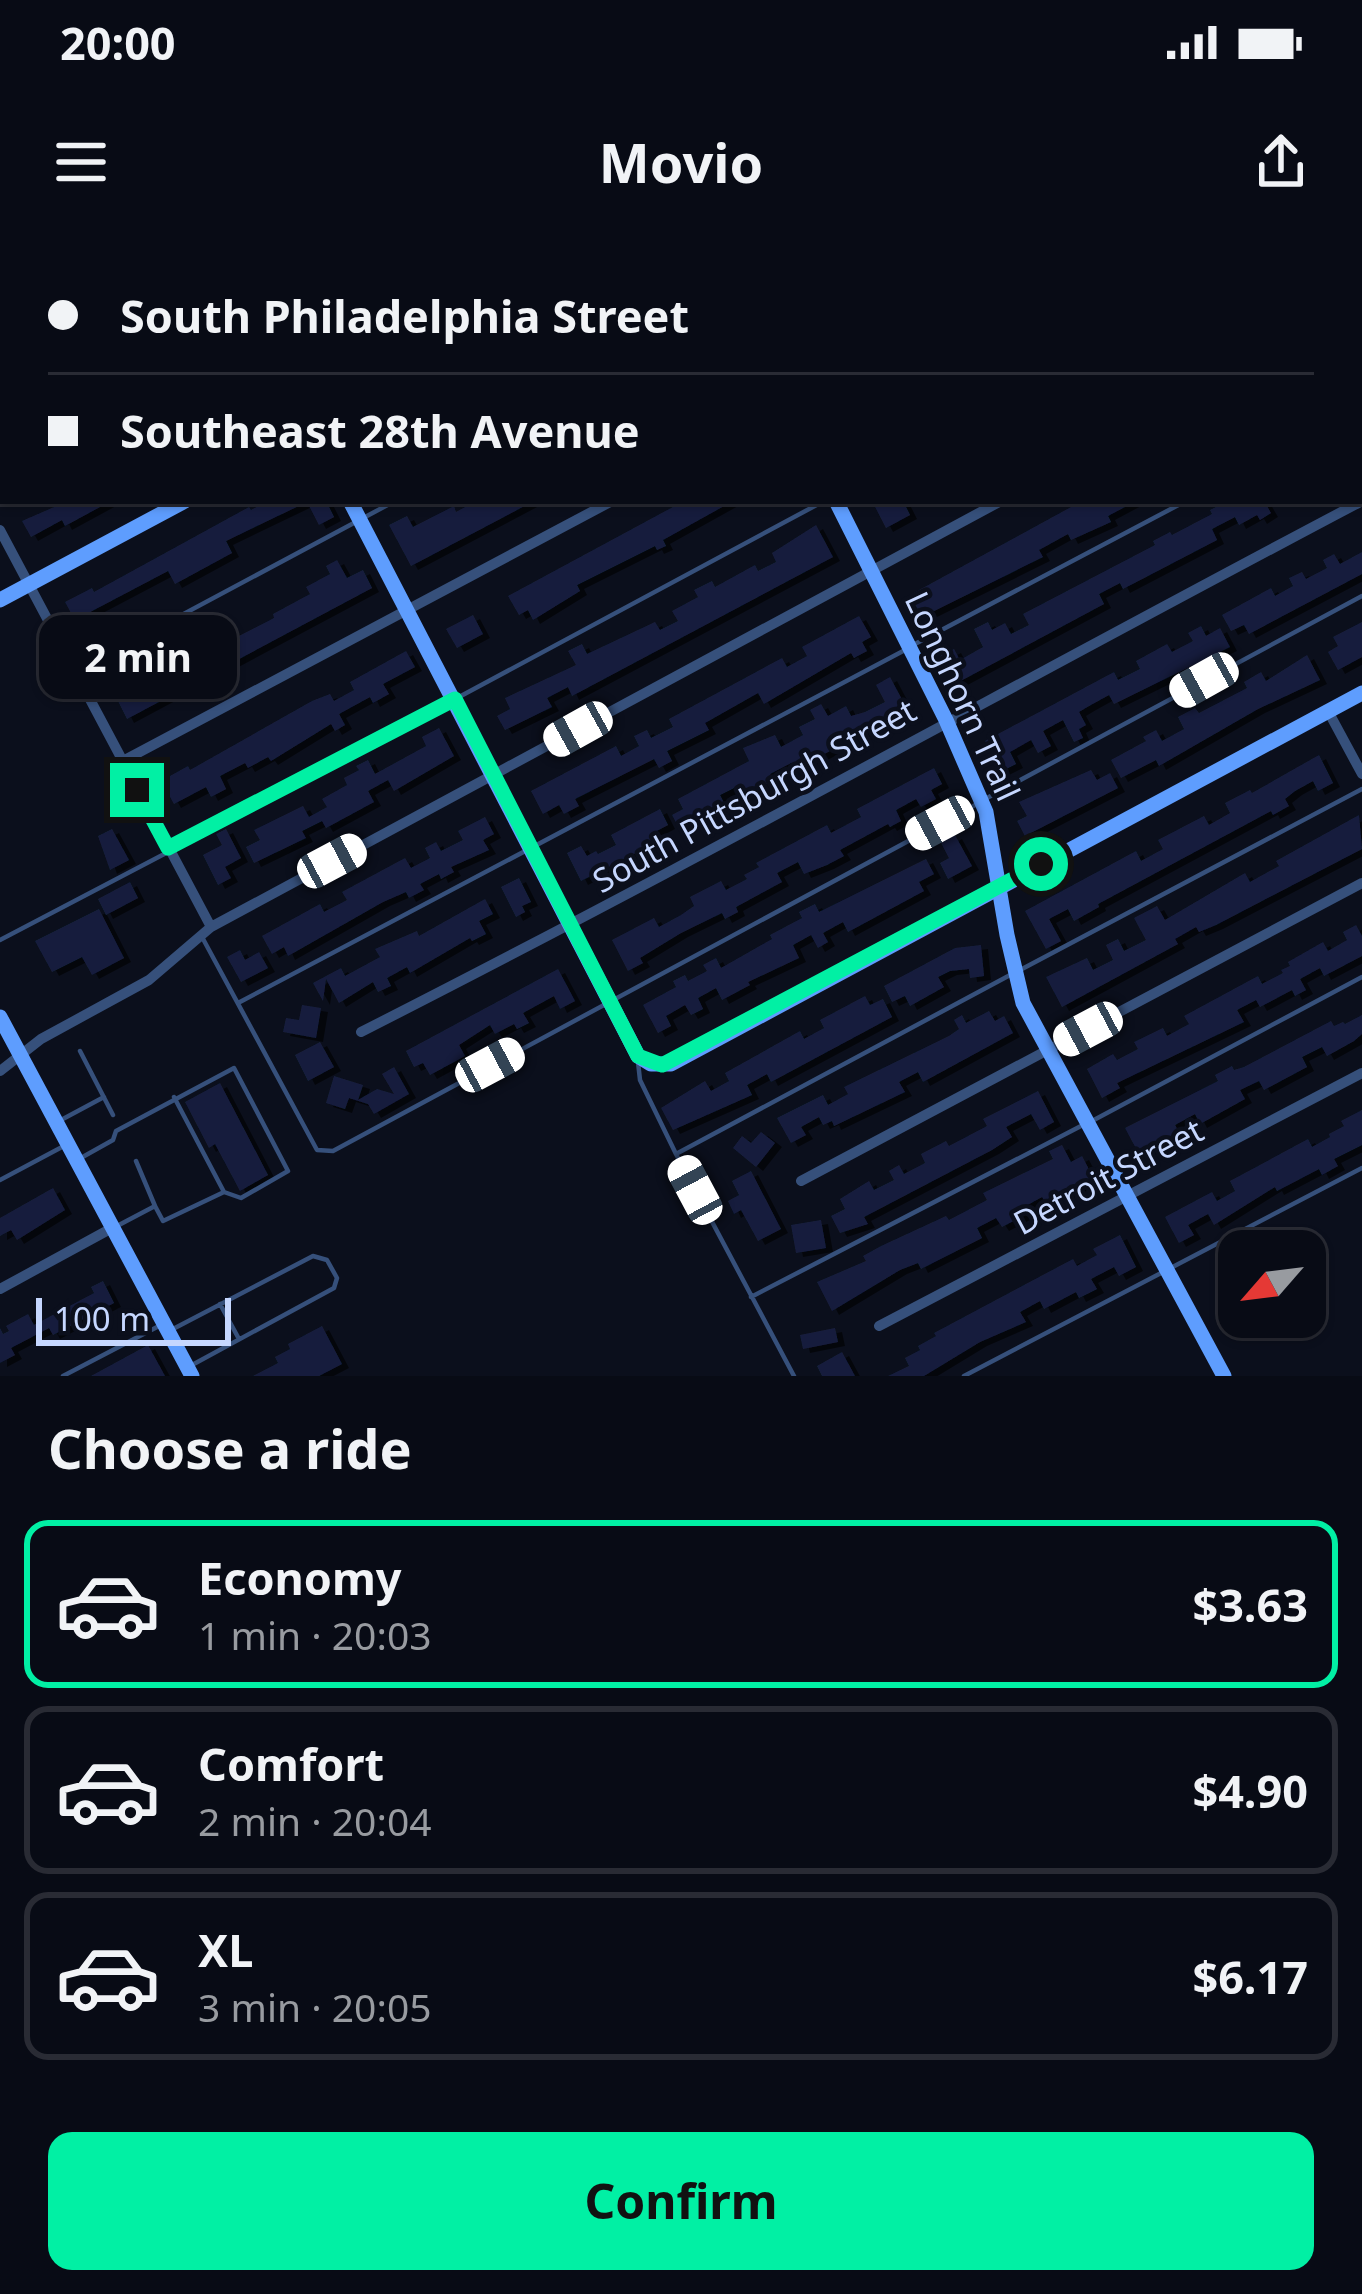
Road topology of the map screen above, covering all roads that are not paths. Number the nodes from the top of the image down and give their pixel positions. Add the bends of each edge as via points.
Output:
1 (179, 504) edge
2 (352, 504) edge
3 (389, 504) edge
4 (606, 504) edge
5 (818, 504) edge
6 (837, 504) edge
7 (995, 504) edge
8 (1180, 504) edge
9 (1356, 504) edge
10 (360, 519) junction
11 (0, 530) edge
12 (870, 570) junction
13 (29, 585) junction
14 (1362, 596) edge
15 (0, 600) edge
16 (408, 609) junction
17 (909, 647) junction
18 (75, 672) junction
19 (1362, 693) edge
20 (455, 699) junction
21 (1328, 711) junction
22 (946, 720) junction
23 (122, 761) junction
24 (495, 774) junction
25 (1362, 774) edge
26 (1362, 789) edge
27 (982, 801) junction
28 (531, 849) junction
29 (169, 850) junction
30 (1362, 883) edge
31 (1000, 886) junction
32 (569, 926) junction
33 (206, 931) junction
34 (0, 940) edge
35 (1014, 973) junction
36 (1362, 977) edge
37 (609, 1001) junction
38 (238, 1003) junction
39 (0, 1017) edge
40 (361, 1032) dead end
41 (1048, 1049) junction
42 (80, 1051) dead end
43 (20, 1055) junction
44 (645, 1060) junction
45 (0, 1071) edge
46 (1362, 1073) edge
47 (104, 1097) junction
48 (174, 1097) junction
49 (113, 1115) dead end
50 (56, 1123) junction
51 (1088, 1123) junction
52 (68, 1144) junction
53 (676, 1154) junction
54 (76, 1161) junction
55 (136, 1161) dead end
56 (1362, 1168) edge
57 (0, 1180) edge
58 (801, 1181) dead end
59 (224, 1192) junction
60 (1128, 1197) junction
61 (154, 1206) junction
62 (112, 1228) junction
63 (1169, 1272) junction
64 (0, 1289) edge
65 (751, 1298) junction
66 (220, 1304) junction
67 (879, 1326) dead end
68 (166, 1328) junction
69 (239, 1339) junction
70 (190, 1372) edge
71 (63, 1376) edge
72 (794, 1376) edge
73 (964, 1376) edge
74 (1225, 1376) edge

1 - 13 street
2 - 10 street
3 - 10 lane
4 - 16 street
5 - 20 lane
6 - 12 street, Longhorn Trail
7 - 12 street
8 - 17 lane
9 - 22 street, South Pittsburgh Street
10 - 16 street
10 - 18 lane
11 - 13 street
12 - 17 street, Longhorn Trail
12 - 24 street
13 - 15 street
13 - 18 street
14 - 27 lane
16 - 20 street
16 - 23 street
17 - 22 street, Longhorn Trail
17 - 28 lane
18 - 23 street
19 - 21 street
20 - 24 street
20 - 29 lane
21 - 25 street
21 - 31 street
22 - 27 street, Longhorn Trail
22 - 32 street, South Pittsburgh Street
23 - 29 street
24 - 28 street
24 - 33 street
26 - 35 lane
27 - 31 street, Longhorn Trail
27 - 37 lane
28 - 32 street
28 - 38 lane
29 - 33 street
29 - 34 lane
30 - 41 street
31 - 35 street, Longhorn Trail
31 - 44 street via 671,1064
32 - 37 street
32 - 40 street, South Pittsburgh Street
33 - 38 lane
33 - 43 street via 149,980
35 - 41 street, Longhorn Trail
35 - 53 lane
36 - 51 lane
37 - 38 lane via 333,1151 317,1150
37 - 44 street
39 - 43 street
41 - 51 street, Longhorn Trail
41 - 58 street
42 - 47 lane
43 - 45 street
43 - 50 street
44 - 53 lane via 640,1080
46 - 60 street, Detroit Street
47 - 49 lane
47 - 50 lane
48 - 54 lane
48 - 59 lane
48 - 59 lane via 234,1068 288,1171 241,1198
50 - 52 street
51 - 60 street, Longhorn Trail
51 - 65 lane
52 - 54 street
52 - 57 lane
53 - 65 lane
54 - 62 street
55 - 61 lane
56 - 63 lane
59 - 61 lane via 163,1221
60 - 63 street, Longhorn Trail
60 - 67 street, Detroit Street
61 - 62 lane
62 - 64 street
62 - 68 street
63 - 73 lane
63 - 74 street, Longhorn Trail
65 - 72 lane
66 - 68 lane
66 - 69 lane
66 - 69 lane via 313,1256 327,1260 337,1278 334,1288
68 - 70 street
68 - 71 lane
69 - 70 lane

